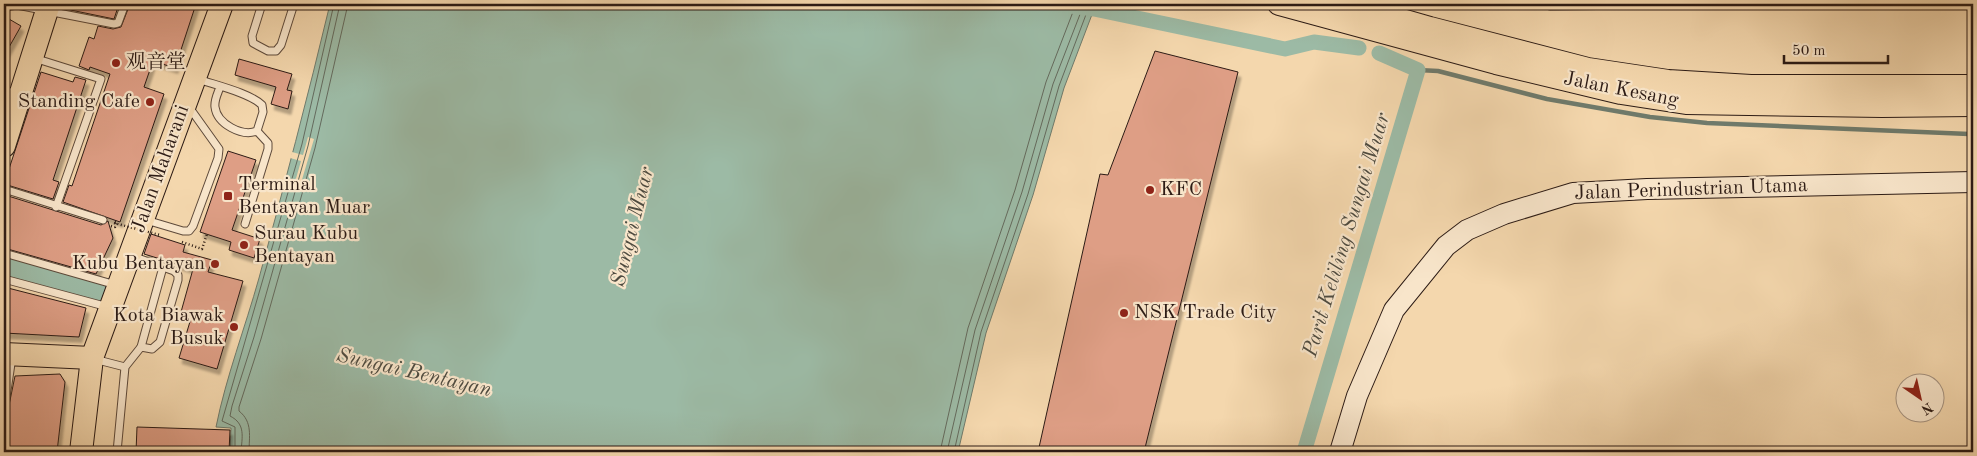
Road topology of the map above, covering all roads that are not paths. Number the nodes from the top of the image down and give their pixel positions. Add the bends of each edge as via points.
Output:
1 (16, 4) edge
2 (125, 4) edge
3 (222, 4) edge
4 (262, 4) edge
5 (294, 4) edge
6 (1279, 4) edge
7 (1346, 4) edge
8 (1740, 4) edge
9 (1550, 6) dead end
10 (4, 7) edge
11 (48, 7) edge
12 (32, 57) junction
13 (195, 78) junction
14 (1973, 86) edge
15 (220, 87) junction
16 (12, 93) edge
17 (185, 103) junction
18 (1941, 105) junction
19 (1973, 105) edge
20 (1973, 117) edge
21 (256, 131) junction
22 (4, 146) edge
23 (1973, 182) edge
24 (4, 190) edge
25 (56, 207) junction
26 (103, 220) dead end
27 (143, 220) junction
28 (245, 224) dead end
29 (4, 253) edge
30 (130, 255) junction
31 (163, 267) junction
32 (4, 280) edge
33 (118, 286) junction
34 (111, 307) junction
35 (141, 347) junction
36 (8, 354) edge
37 (92, 358) junction
38 (125, 367) junction
39 (4, 412) edge
40 (81, 452) edge
41 (117, 452) edge
42 (1340, 452) edge

1 - 10 lane
1 - 11 lane
2 - 11 lane via 118,23 114,24
3 - 13 main road, Jalan Maharani
4 - 5 lane via 252,36 253,43 268,51 276,51
6 - 18 main road, Jalan Kesang via 1496,63 1621,93 1686,103
7 - 14 main road, Jalan Kesang via 1588,69 1668,81 1751,86
8 - 9 lane
11 - 12 main road
12 - 16 main road
12 - 25 lane via 100,79
13 - 15 lane
13 - 17 main road, Jalan Maharani
15 - 21 lane via 216,110 227,125 250,133
15 - 21 lane via 257,100 262,105 263,112
16 - 22 main road
17 - 27 main road, Jalan Maharani
17 - 27 lane via 219,149 218,158 189,231
18 - 19 main road, Jalan Kesang
18 - 20 street
21 - 28 lane via 268,143 268,149
23 - 42 street, Jalan Perindustrian Utama via 1573,193 1533,204 1467,230 1446,246 1394,310 1357,396
24 - 25 lane
25 - 26 lane
27 - 30 main road, Jalan Maharani
29 - 33 lane
30 - 31 lane
30 - 33 main road, Jalan Maharani
31 - 35 lane
31 - 35 lane via 174,271 178,280 160,342 152,349
32 - 34 lane
33 - 34 main road, Jalan Maharani
34 - 37 main road, Jalan Maharani
35 - 38 lane
36 - 37 main road
36 - 39 lane
37 - 38 lane
37 - 40 main road, Jalan Maharani
38 - 41 lane

